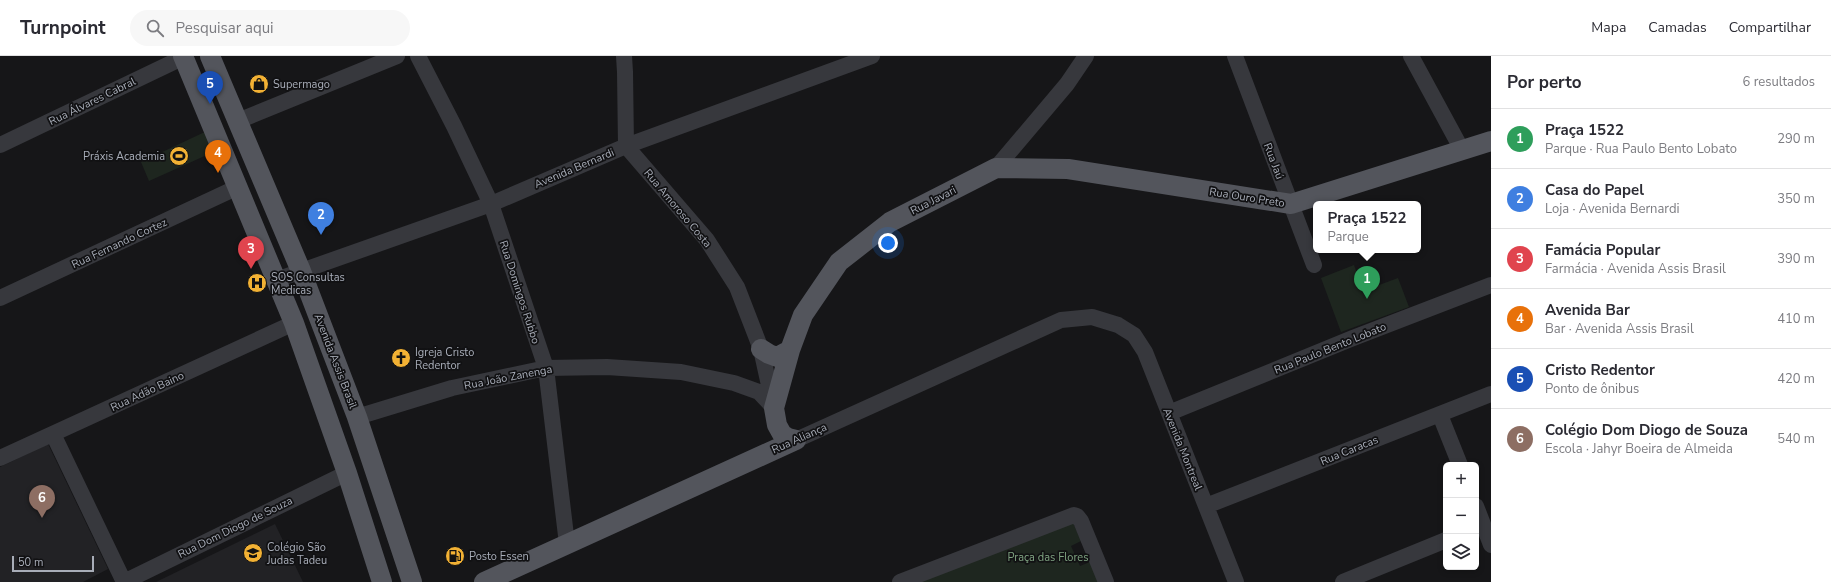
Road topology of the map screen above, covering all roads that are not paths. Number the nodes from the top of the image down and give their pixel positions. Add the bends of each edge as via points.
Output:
1 (183, 56) edge
2 (210, 56) edge
3 (397, 56) edge
4 (418, 56) edge
5 (624, 56) edge
6 (872, 56) edge
7 (1086, 56) edge
8 (1235, 56) edge
9 (1411, 56) edge
10 (238, 121) junction
11 (1491, 141) edge
12 (0, 145) edge
13 (626, 146) junction
14 (1462, 150) junction
15 (996, 168) junction
16 (238, 187) junction
17 (491, 204) junction
18 (1291, 204) junction
19 (1314, 265) dead end
20 (301, 271) junction
21 (276, 280) junction
22 (1491, 285) edge
23 (0, 298) edge
24 (294, 323) junction
25 (1118, 325) joint
26 (762, 349) junction
27 (790, 350) junction
28 (546, 368) junction
29 (1491, 394) edge
30 (1169, 413) junction
31 (1440, 415) junction
32 (776, 416) junction
33 (357, 417) junction
34 (53, 434) junction
35 (796, 440) junction
36 (767, 453) junction
37 (0, 458) edge
38 (1459, 462) edge
39 (347, 473) junction
40 (1206, 506) junction
41 (1480, 527) edge
42 (1443, 541) edge
43 (567, 544) junction
44 (1491, 545) edge
45 (124, 582) edge
46 (382, 582) edge
47 (412, 582) edge
48 (484, 582) edge
49 (900, 582) edge
50 (1106, 582) edge
51 (1236, 582) edge
52 (1343, 582) edge

1 - 12 street, Rua Álvares Cabral
1 - 16 main road
2 - 10 main road, Avenida Assis Brasil
3 - 10 street
4 - 17 street, Rua Domingos Rubbo
5 - 13 street
6 - 13 street, Avenida Bernardi
7 - 15 street, Rua Javari via 1068,84
8 - 18 street, Rua Jaú
9 - 14 street
10 - 20 main road, Avenida Assis Brasil
11 - 14 main road, Rua Ouro Preto
13 - 17 street, Avenida Bernardi
13 - 26 street, Rua Amoroso Costa via 707,240 737,287
14 - 18 main road, Rua Ouro Preto
15 - 18 main road, Rua Ouro Preto via 1068,169
15 - 27 main road, Rua Javari via 890,222 839,262 803,314
16 - 21 main road
16 - 23 street, Rua Fernando Cortez
17 - 20 street, Avenida Bernardi
17 - 28 street, Rua Domingos Rubbo
18 - 19 street, Rua Jaú
20 - 21 street, Avenida Bernardi
20 - 33 main road, Avenida Assis Brasil
21 - 24 main road
22 - 30 street, Rua Paulo Bento Lobato
24 - 34 street, Rua Adão Baino
24 - 39 main road
25 - 30 street, Avenida Montreal via 1134,335 1145,352
25 - 35 street, Rua Aliança via 1092,318 1061,320
26 - 27 main road via 777,357
26 - 32 street, Rua Amoroso Costa
27 - 32 main road, Rua Javari
28 - 32 street, Rua João Zanenga via 608,367 681,372 734,383 759,392
28 - 33 street, Rua João Zanenga via 452,388
28 - 43 street, Rua Domingos Rubbo
29 - 31 street, Rua Caracas
30 - 40 street, Avenida Montreal
31 - 38 street
31 - 40 street, Rua Caracas
32 - 35 main road via 782,434
32 - 36 main road, Rua Amoroso Costa via 774,440
33 - 47 main road, Avenida Assis Brasil
34 - 37 street, Rua Adão Baino
34 - 45 street
35 - 36 main road, Rua Aliança
36 - 43 main road, Rua Aliança
39 - 45 street, Rua Dom Diogo de Souza
39 - 46 main road
40 - 51 street, Avenida Montreal
41 - 44 street
42 - 52 street
43 - 48 main road, Rua Aliança
49 - 50 street via 1070,515 1077,516

